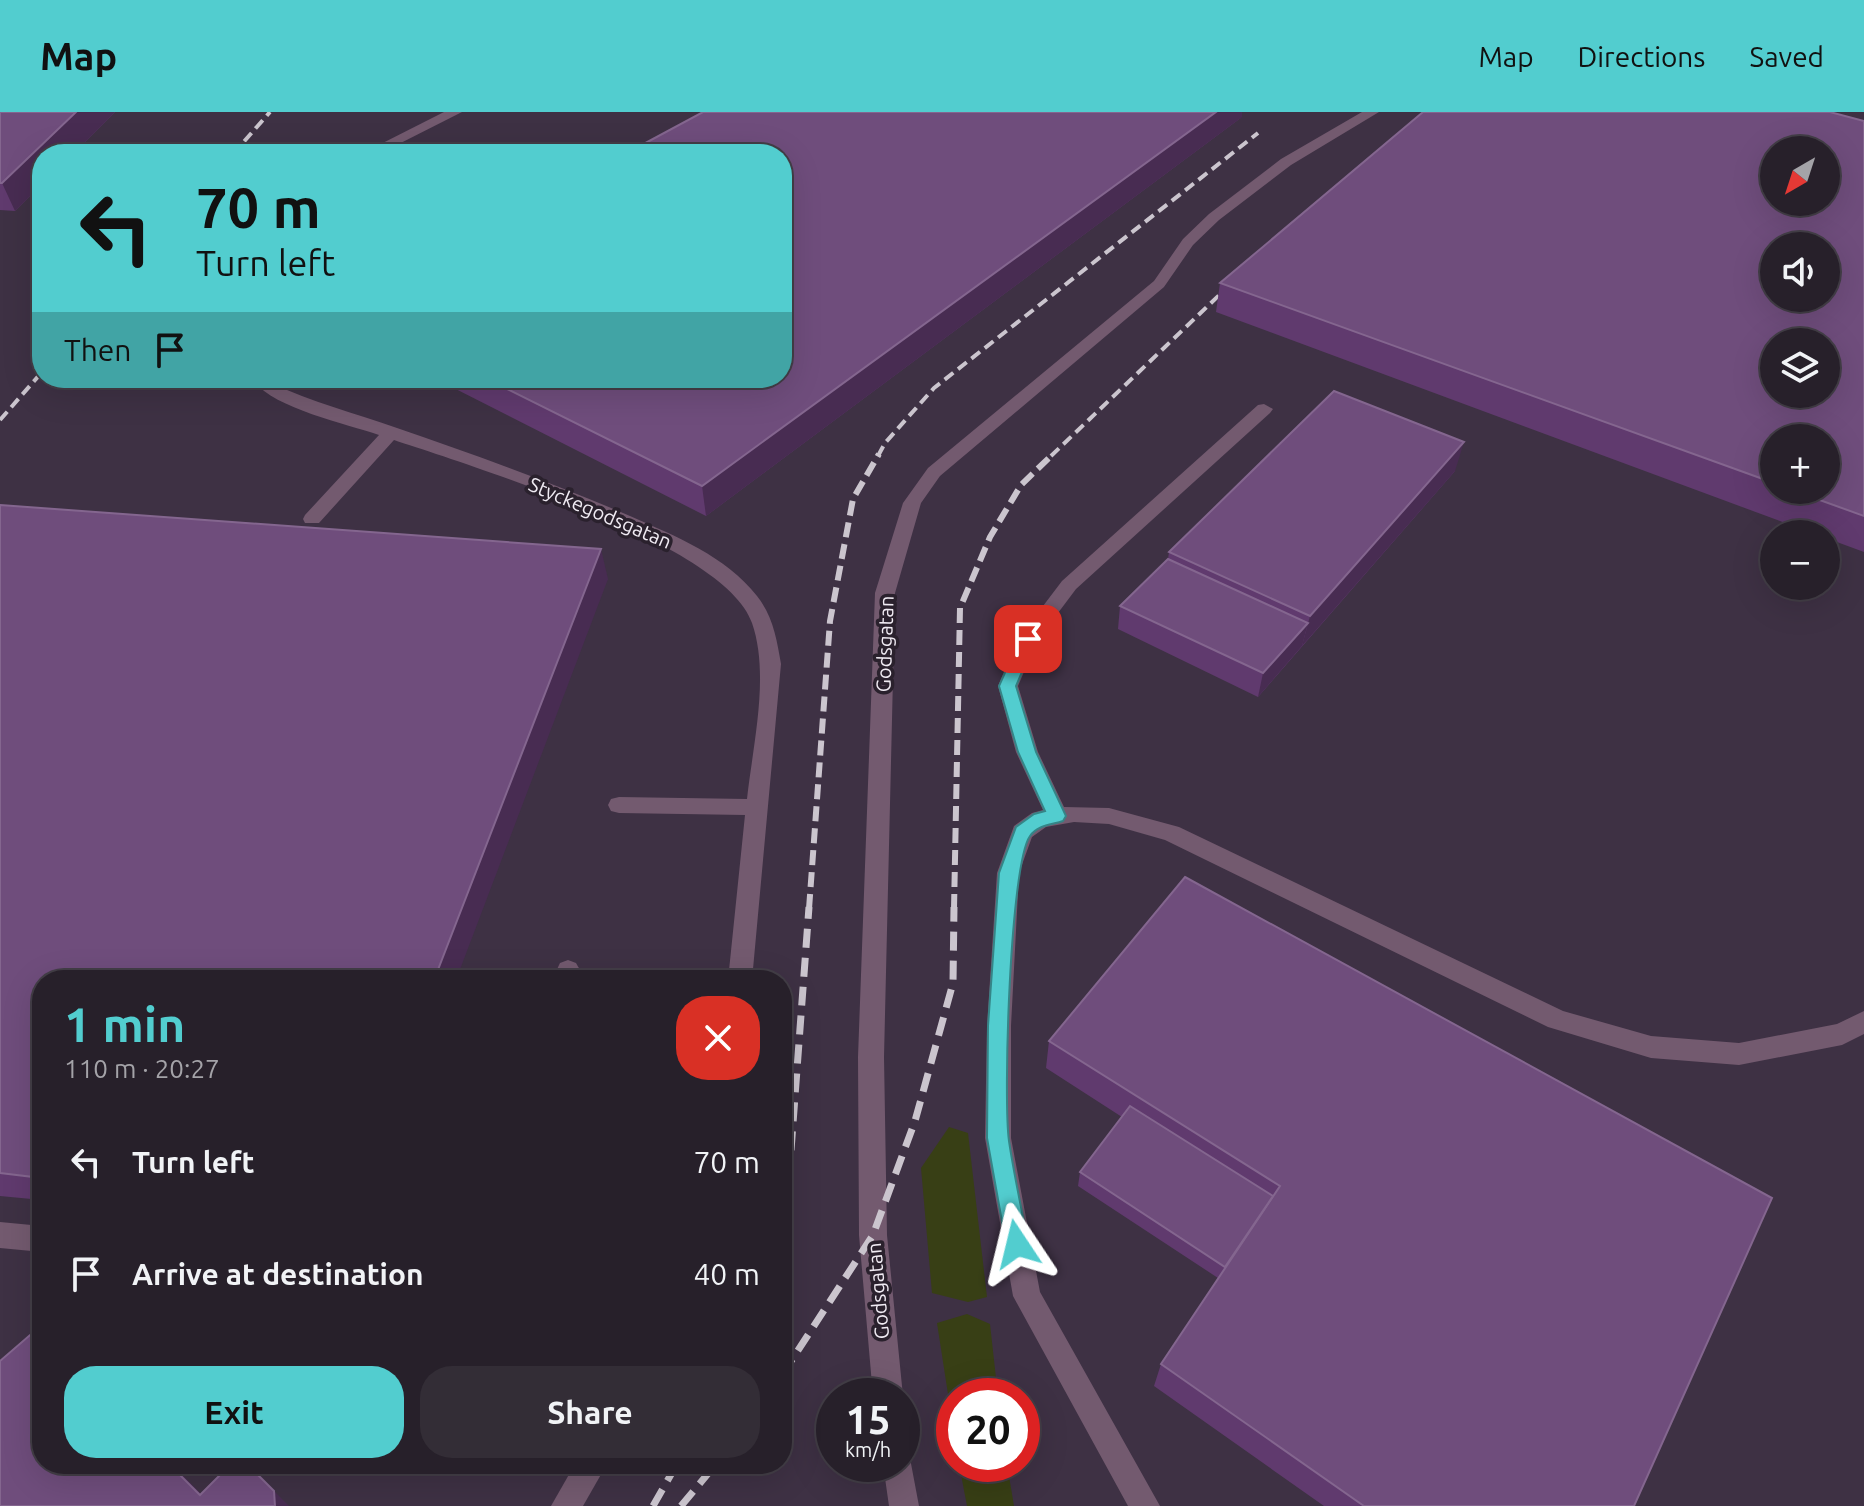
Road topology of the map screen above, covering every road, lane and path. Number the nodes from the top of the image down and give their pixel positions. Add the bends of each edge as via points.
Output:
1 (455, 112) edge
2 (1372, 112) edge
3 (389, 144) edge
4 (269, 388) edge
5 (1264, 409) dead end
6 (391, 432) junction
7 (312, 519) dead end
8 (619, 805) dead end
9 (756, 807) junction
10 (1057, 816) junction
11 (741, 970) edge
12 (1864, 1021) edge
13 (0, 1235) edge
14 (32, 1238) edge
15 (886, 1378) edge
16 (586, 1474) edge
17 (901, 1482) edge
18 (566, 1506) edge
19 (904, 1506) edge
20 (1145, 1506) edge

1 - 3 street
2 - 15 street, Godsgatan via 1286,162 1214,217 1188,242 1159,284 934,472 912,503 885,593 871,1057 873,1235
4 - 6 street, Styckegodsgatan
5 - 10 street via 1069,585 1028,639 1008,686 1027,752
6 - 7 street
6 - 9 street, Styckegodsgatan via 553,490 669,541 719,572 750,600 764,625 771,664
8 - 9 street
9 - 11 street, Styckegodsgatan
10 - 12 street via 1109,816 1171,833 1557,1020 1651,1047 1739,1054 1842,1034
10 - 20 street via 1040,819 1022,832 1008,873 998,1138 1027,1296
13 - 14 street
16 - 18 street
17 - 19 street

